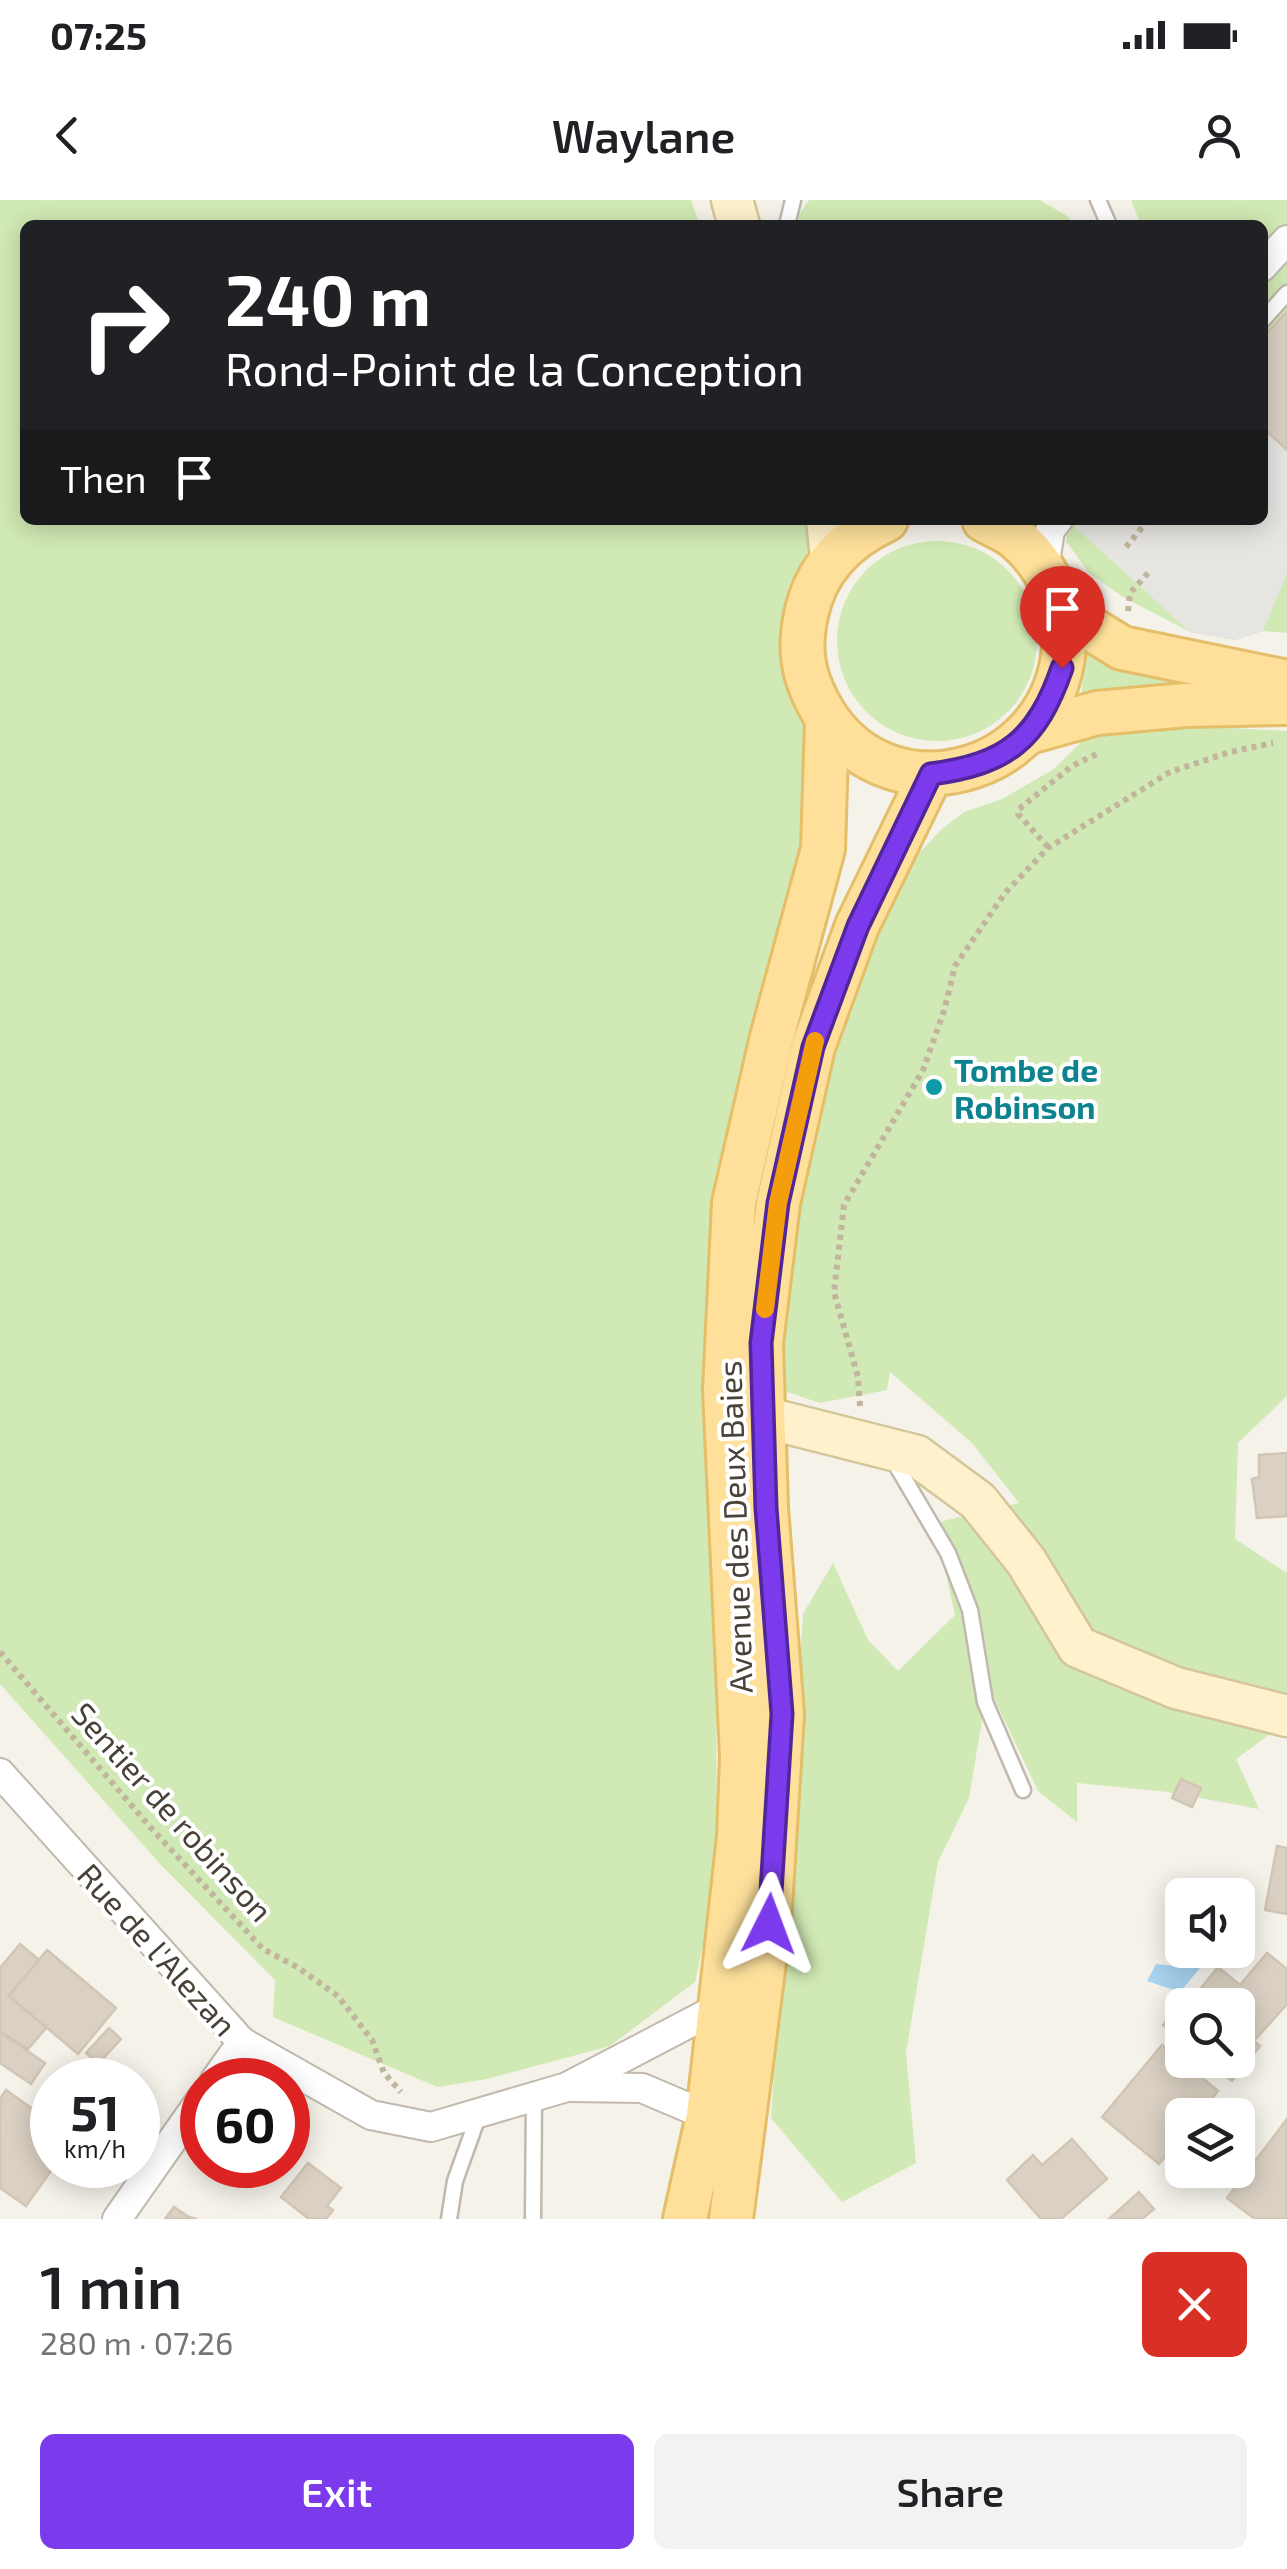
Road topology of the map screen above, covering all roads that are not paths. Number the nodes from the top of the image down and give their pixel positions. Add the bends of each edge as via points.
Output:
1 (1287, 240) edge
2 (1268, 261) edge
3 (1287, 293) edge
4 (1268, 314) edge
5 (875, 525) edge
6 (993, 525) edge
7 (1054, 525) edge
8 (829, 539) edge
9 (1051, 583) junction
10 (1287, 682) edge
11 (1287, 703) edge
12 (827, 721) junction
13 (1029, 732) junction
14 (931, 774) junction
15 (763, 1417) junction
16 (874, 1445) junction
17 (1287, 1716) edge
18 (0, 1774) edge
19 (1023, 1790) dead end
20 (720, 2007) junction
21 (242, 2042) junction
22 (231, 2058) edge
23 (567, 2087) junction
24 (534, 2096) junction
25 (480, 2114) junction
26 (708, 2116) junction
27 (180, 2130) edge
28 (118, 2219) edge
29 (449, 2219) edge
30 (533, 2219) edge
31 (685, 2219) edge
32 (731, 2219) edge

1 - 2 street
3 - 4 lane
5 - 8 main road
6 - 9 main road via 1016,538
7 - 9 street
8 - 12 main road via 801,639 807,682
9 - 10 main road via 1088,627 1122,648
9 - 13 main road via 1065,632 1062,668
11 - 13 main road via 1096,714
12 - 14 main road via 856,749 891,767
12 - 20 main road, Avenue des Deux Baies via 823,849 734,1203 726,1390 742,1758
13 - 14 main road via 1001,755
14 - 15 main road, Avenue des Deux Baies via 858,926 813,1047 778,1203 761,1343
15 - 16 street
15 - 32 main road, Avenue des Deux Baies via 782,1714 769,1924
16 - 17 street via 917,1456 978,1500 1026,1561 1078,1647 1176,1688
16 - 19 lane via 948,1552 970,1610 985,1702
18 - 21 street, Rue de l'Alezan
20 - 23 street, Rue de l'Alezan
20 - 26 main road, Avenue des Deux Baies
21 - 22 street
21 - 25 street, Rue de l'Alezan via 371,2115 431,2126
23 - 24 street, Rue de l'Alezan
23 - 26 street, Rue de l'Alezan via 642,2088
24 - 25 street, Rue de l'Alezan
24 - 30 lane
25 - 29 lane via 455,2181
26 - 31 main road, Avenue des Deux Baies
27 - 28 street

